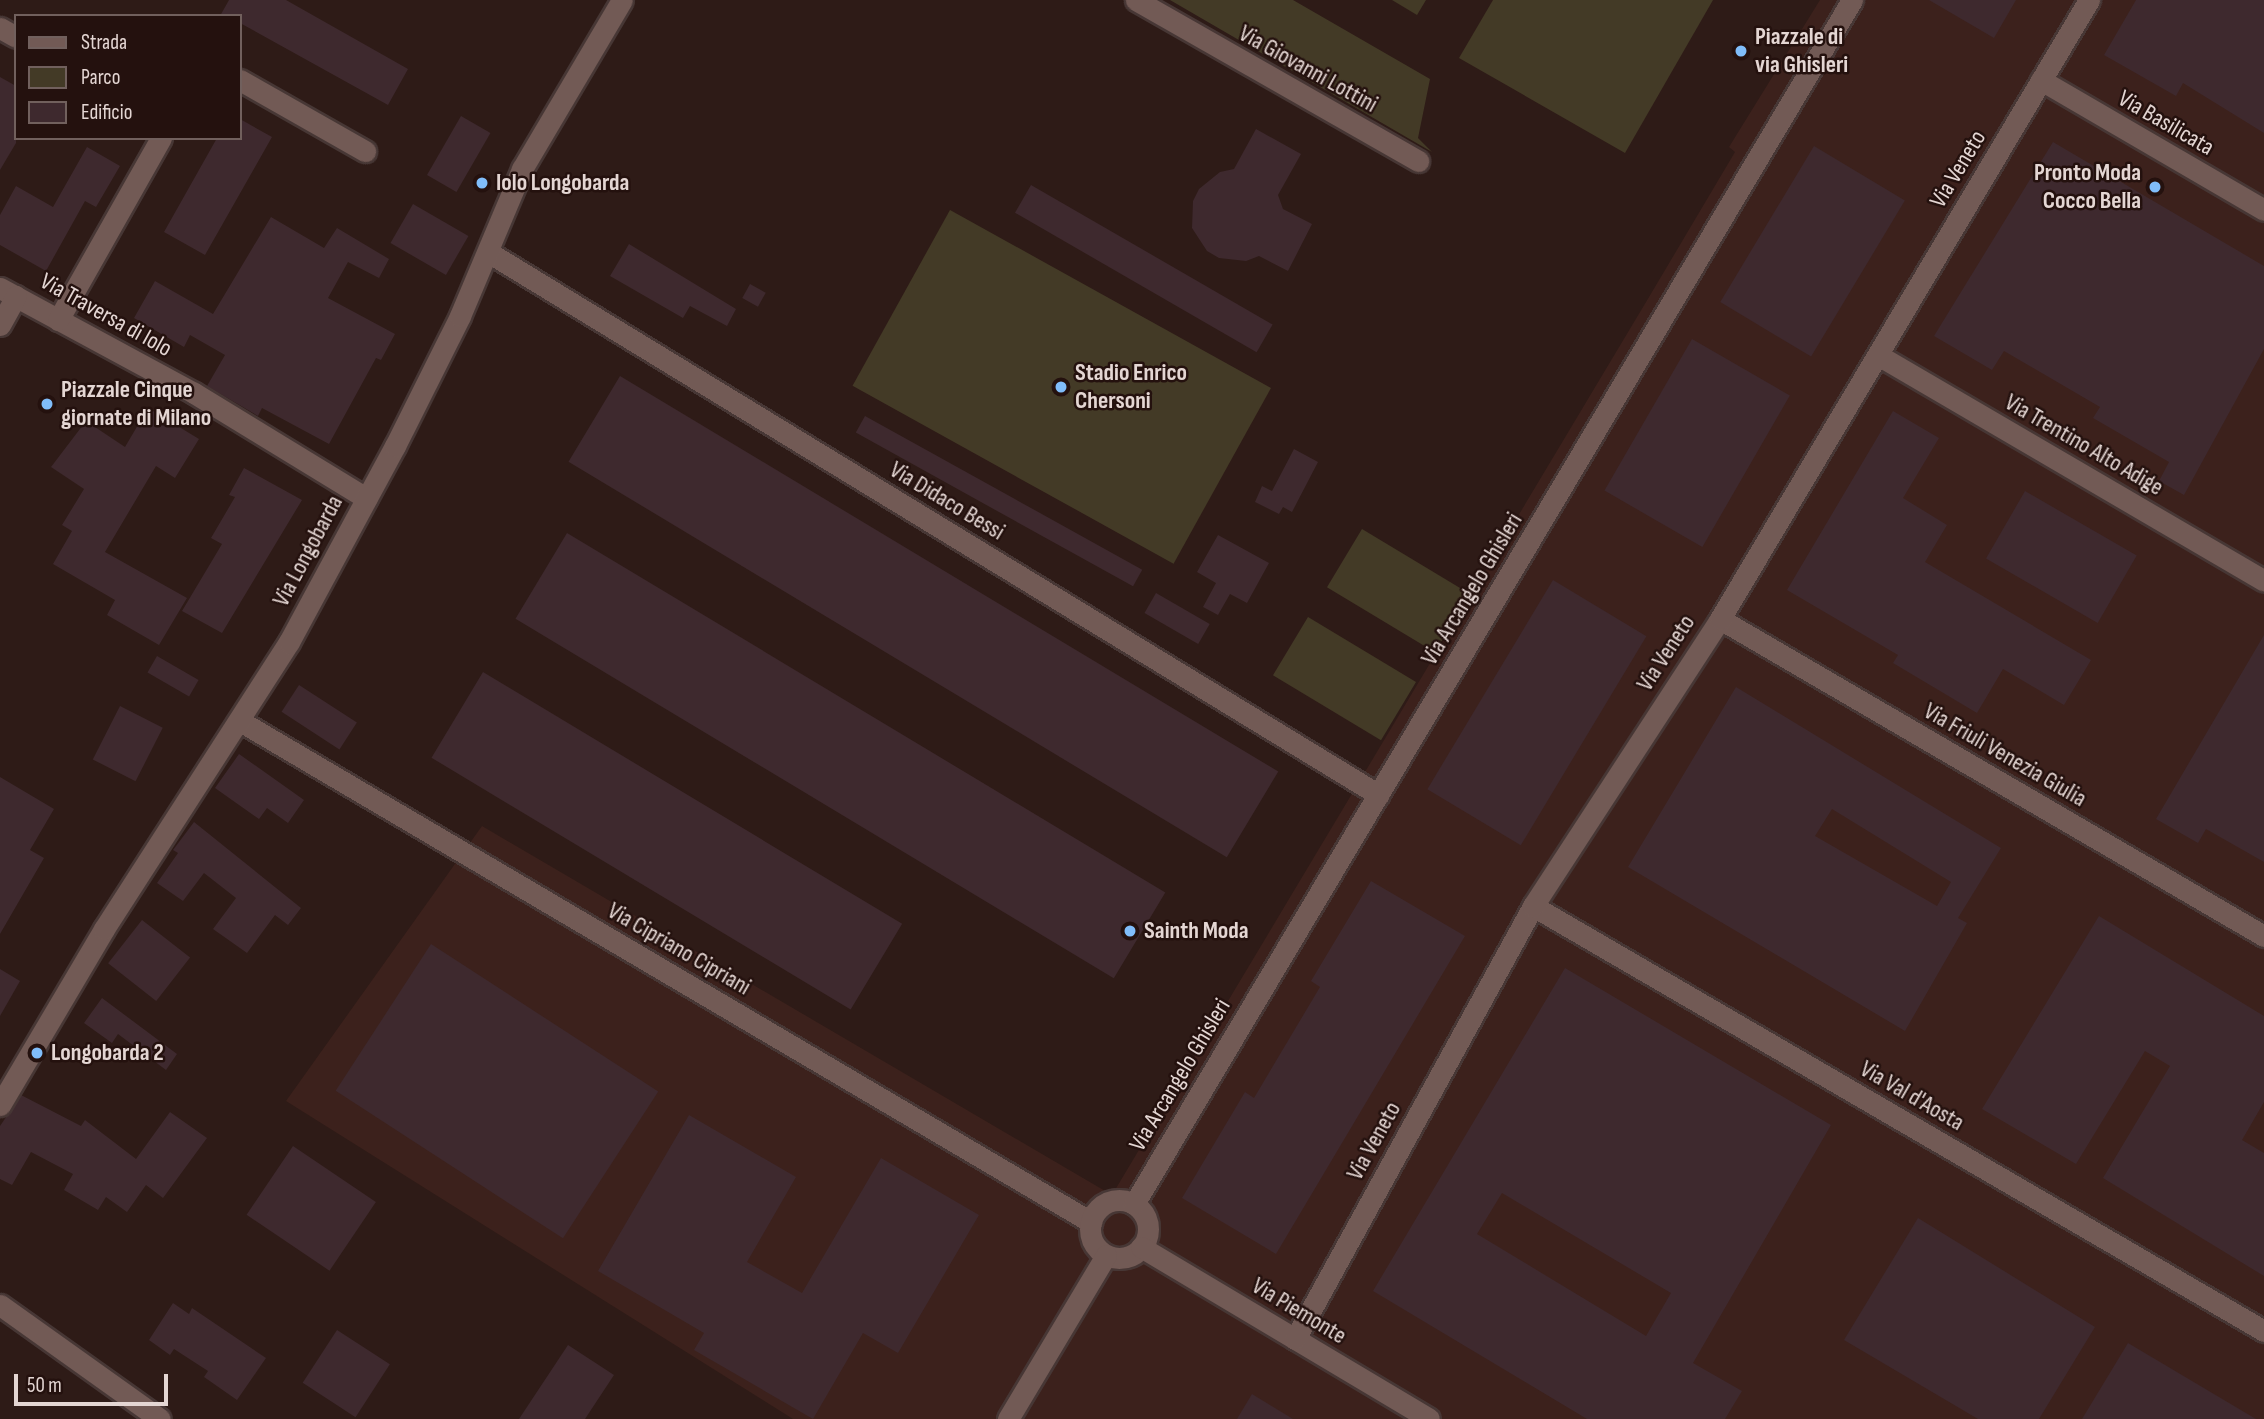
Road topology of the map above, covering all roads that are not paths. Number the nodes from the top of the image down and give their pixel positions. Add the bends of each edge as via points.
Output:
1 (622, 0) edge
2 (1136, 0) edge
3 (1852, 0) edge
4 (2089, 0) edge
5 (2041, 80) junction
6 (242, 81) edge
7 (160, 140) edge
8 (365, 151) dead end
9 (1418, 161) dead end
10 (2264, 210) edge
11 (488, 252) junction
12 (8, 292) edge
13 (58, 320) junction
14 (0, 325) edge
15 (1878, 355) junction
16 (366, 499) junction
17 (2264, 580) edge
18 (1720, 619) junction
19 (240, 721) junction
20 (1379, 795) junction
21 (1533, 906) junction
22 (2264, 936) edge
23 (0, 1105) edge
24 (1134, 1203) junction
25 (1091, 1222) junction
26 (1141, 1247) junction
27 (1106, 1255) junction
28 (0, 1305) edge
29 (2264, 1331) edge
30 (1295, 1339) junction
31 (160, 1419) edge
32 (1008, 1419) edge
33 (1429, 1419) edge

1 - 11 street, Via Longobarda via 522,169
2 - 9 street, Via Giovanni Lottini
3 - 20 street, Via Arcangelo Ghisleri
4 - 5 street, Via Veneto
5 - 10 street, Via Basilicata
5 - 15 street, Via Veneto
6 - 8 street
7 - 13 street
11 - 16 street, Via Longobarda
11 - 20 street, Via Didaco Bessi
12 - 13 street, Via Traversa di Iolo
12 - 14 street
13 - 16 street, Via Traversa di Iolo via 194,393
15 - 17 street, Via Trentino Alto Adige
15 - 18 street, Via Veneto
16 - 19 street, Via Longobarda
18 - 21 street, Via Veneto
18 - 22 street, Via Friuli Venezia Giulia
19 - 23 street, Via Longobarda via 104,929
19 - 25 street, Via Cipriano Cipriani
20 - 24 street, Via Arcangelo Ghisleri
21 - 29 street, Via Val d'Aosta
21 - 30 street, Via Veneto
24 - 25 street via 1107,1202
24 - 26 street via 1148,1224
25 - 27 street via 1093,1241
26 - 27 street via 1125,1257
26 - 30 street, Via Piemonte
27 - 32 street
28 - 31 street
30 - 33 street, Via Piemonte

